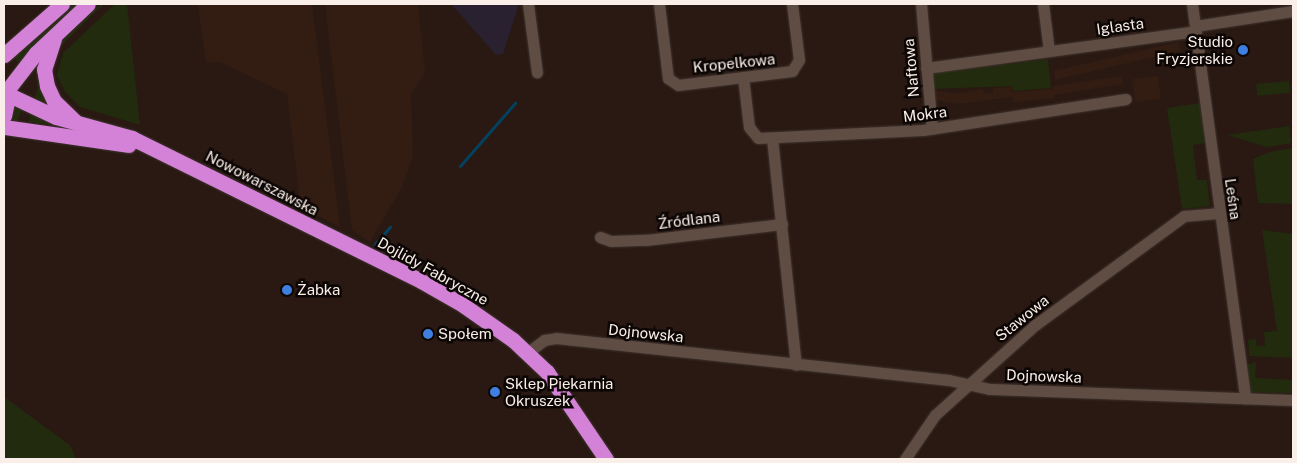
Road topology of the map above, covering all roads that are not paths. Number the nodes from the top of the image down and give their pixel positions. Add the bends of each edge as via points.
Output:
1 (62, 4) edge
2 (88, 4) edge
3 (528, 4) edge
4 (660, 4) edge
5 (792, 4) edge
6 (921, 4) edge
7 (1043, 4) edge
8 (1192, 4) edge
9 (1293, 10) edge
10 (1195, 28) junction
11 (54, 38) junction
12 (1049, 51) junction
13 (4, 55) edge
14 (926, 68) junction
15 (537, 72) dead end
16 (743, 77) junction
17 (4, 91) edge
18 (1126, 99) dead end
19 (4, 116) edge
20 (76, 122) junction
21 (4, 127) edge
22 (932, 129) junction
23 (772, 138) junction
24 (151, 148) junction
25 (1220, 213) junction
26 (782, 224) junction
27 (600, 237) dead end
28 (358, 249) joint
29 (527, 353) junction
30 (796, 365) junction
31 (968, 385) junction
32 (1245, 398) junction
33 (1293, 400) edge
34 (606, 459) edge
35 (905, 459) edge

1 - 13 highway
2 - 11 highway
3 - 15 street
4 - 16 street, Kropelkowa via 668,78 678,85
5 - 16 street, Kropelkowa via 799,60 792,71
6 - 14 street, Naftowa
7 - 12 street
8 - 10 street, Leśna
9 - 10 street, Iglasta
10 - 12 street, Iglasta
10 - 25 street, Leśna
11 - 17 highway via 36,53
11 - 20 highway via 44,69 47,86 54,101
12 - 14 street, Iglasta
14 - 22 street, Naftowa
16 - 23 street, Mokra via 753,135
17 - 19 highway
17 - 20 highway, Nowowarszawska via 56,117
18 - 22 street, Mokra
20 - 24 highway, Nowowarszawska via 111,131
21 - 24 highway, Nowowarszawska
22 - 23 street, Mokra
23 - 26 street
24 - 28 highway, Nowowarszawska
25 - 31 street, Stawowa via 1184,216 1035,325
25 - 32 street, Leśna
26 - 27 street, Źródlana via 646,240 611,241
26 - 30 street
28 - 29 highway, Dojlidy Fabryczne via 464,305
29 - 30 street, Dojnowska via 544,340 556,338
29 - 34 highway, Dojlidy Fabryczne via 560,389
30 - 31 street, Dojnowska via 949,380
31 - 32 street, Dojnowska via 990,389
31 - 35 street, Stawowa via 935,415
32 - 33 street, Dojnowska

